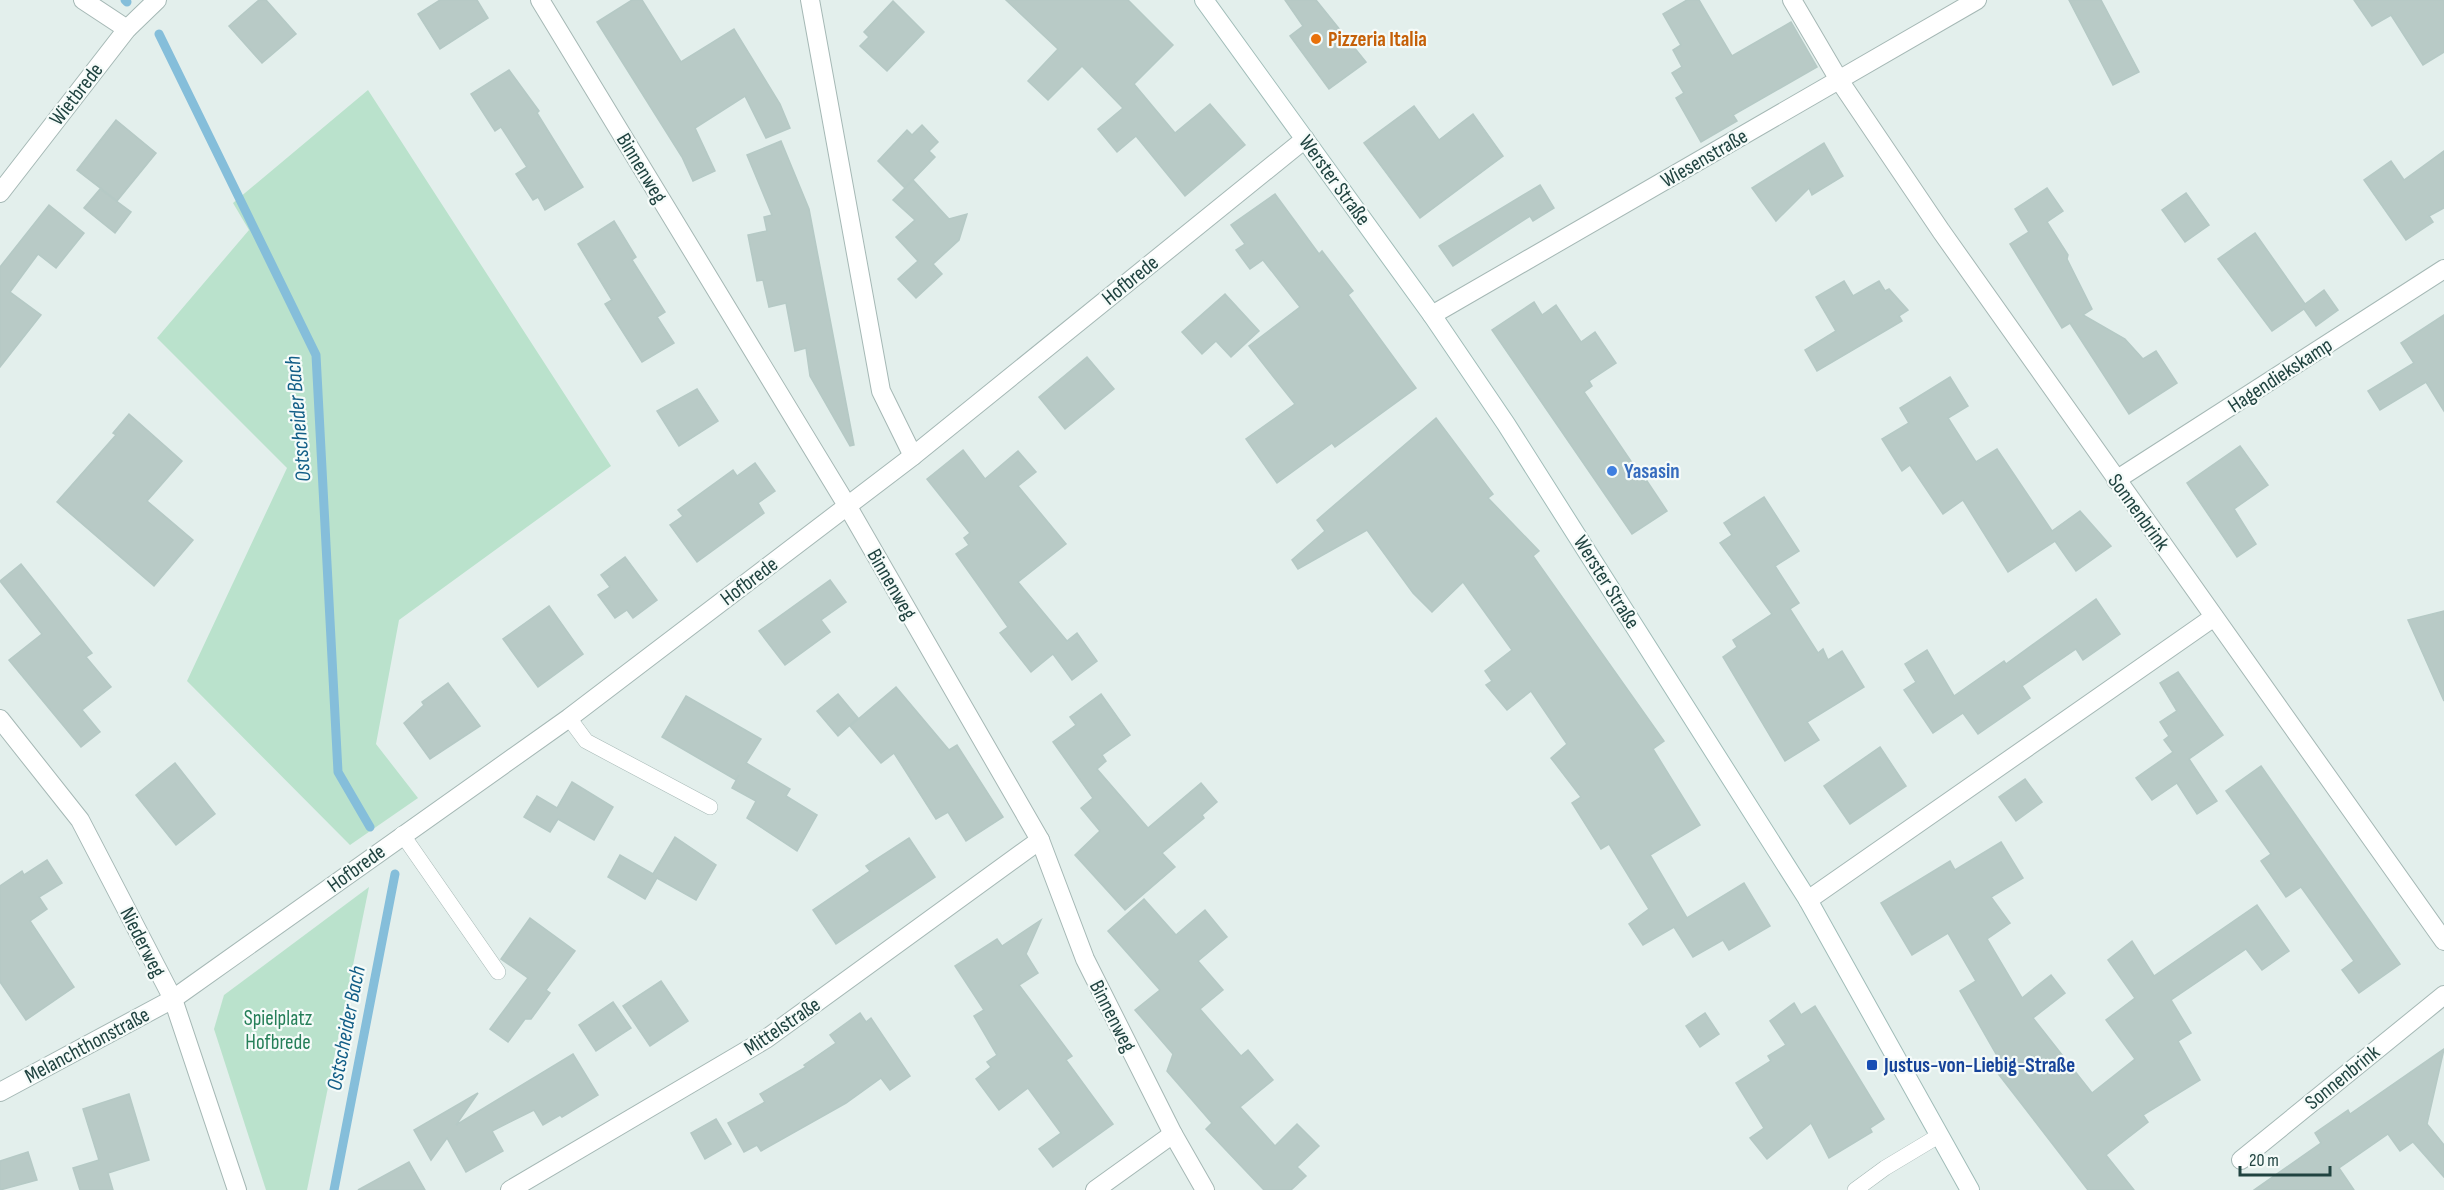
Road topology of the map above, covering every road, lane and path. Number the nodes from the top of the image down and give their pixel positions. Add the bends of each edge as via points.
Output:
1 (83, 0) edge
2 (157, 0) edge
3 (540, 0) edge
4 (810, 0) edge
5 (1204, 0) edge
6 (1792, 0) edge
7 (1977, 0) edge
8 (127, 29) junction
9 (1839, 80) junction
10 (1305, 139) junction
11 (0, 192) edge
12 (2444, 269) edge
13 (1432, 315) junction
14 (913, 456) junction
15 (2116, 480) junction
16 (848, 507) junction
17 (2214, 616) junction
18 (569, 718) junction
19 (0, 719) edge
20 (710, 807) dead end
21 (402, 834) junction
22 (1040, 840) junction
23 (1808, 900) junction
24 (2444, 940) edge
25 (498, 972) dead end
26 (2444, 995) edge
27 (173, 999) junction
28 (0, 1092) edge
29 (1173, 1134) junction
30 (1940, 1135) junction
31 (2241, 1160) dead end
32 (237, 1190) edge
33 (510, 1190) edge
34 (1095, 1190) edge
35 (1205, 1190) edge
36 (1856, 1190) edge
37 (1970, 1190) edge

1 - 8 street
2 - 8 street, Wietbrede
3 - 16 street, Binnenweg
4 - 14 street via 881,391
5 - 10 street, Werster Straße
6 - 9 street, Sonnenbrink
7 - 9 street, Wiesenstraße
8 - 11 street, Wietbrede
9 - 13 street, Wiesenstraße
9 - 15 street, Sonnenbrink
10 - 13 street, Werster Straße
10 - 14 street, Hofbrede
12 - 15 street, Hagendiekskamp
13 - 23 street, Werster Straße via 1506,424
14 - 16 street, Hofbrede
15 - 17 street, Sonnenbrink
16 - 18 street, Hofbrede
16 - 22 street, Binnenweg
17 - 23 street
17 - 24 street, Sonnenbrink
18 - 20 lane via 586,741
18 - 21 street, Hofbrede
19 - 27 street, Niederweg via 80,820
21 - 25 lane
21 - 27 street, Hofbrede
22 - 29 street, Binnenweg via 1084,958
22 - 33 street, Mittelstraße via 766,1039
23 - 30 street, Werster Straße
26 - 31 street, Sonnenbrink
27 - 28 street, Melanchthonstraße
27 - 32 street, Niederweg
29 - 34 street
29 - 35 street, Binnenweg
30 - 36 lane
30 - 37 street, Werster Straße

